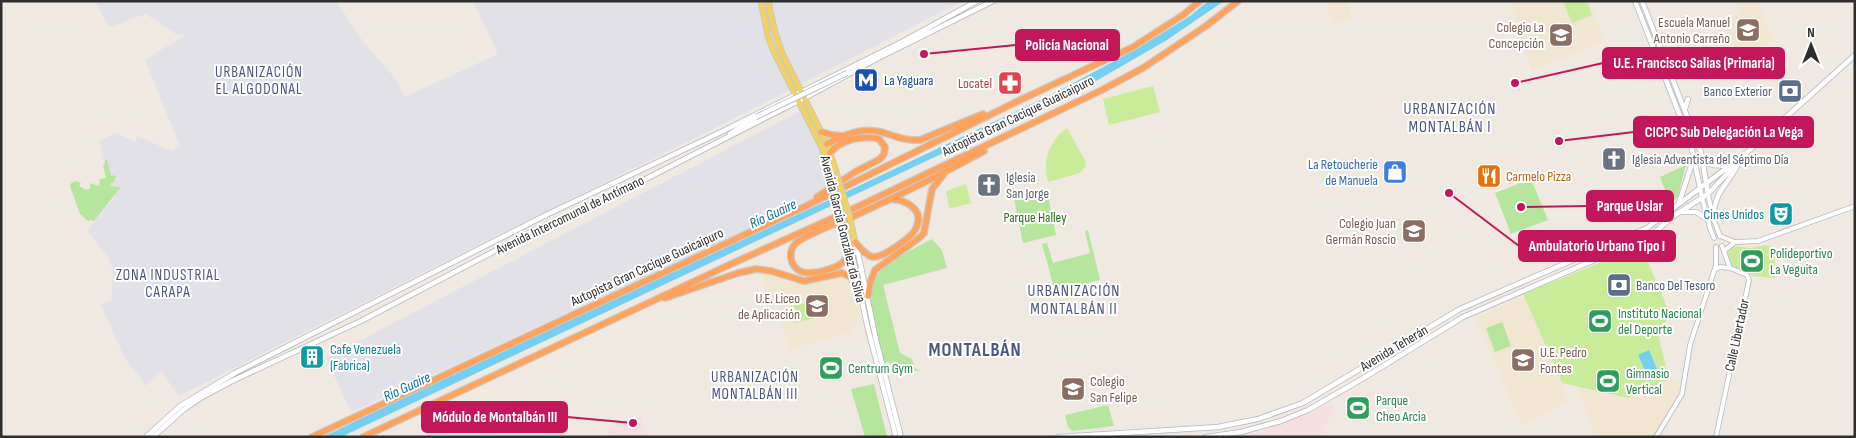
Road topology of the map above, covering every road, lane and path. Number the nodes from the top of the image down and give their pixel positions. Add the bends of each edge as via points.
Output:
1 (760, 1) edge
2 (768, 1) edge
3 (977, 1) edge
4 (993, 1) edge
5 (1200, 1) edge
6 (1238, 1) edge
7 (1635, 1) edge
8 (1642, 1) edge
9 (1855, 55) edge
10 (878, 56) junction
11 (801, 90) junction
12 (795, 94) junction
13 (805, 98) junction
14 (1688, 99) dead end
15 (799, 101) junction
16 (1004, 108) junction
17 (1685, 110) junction
18 (756, 118) junction
19 (1025, 127) junction
20 (721, 132) junction
21 (821, 132) junction
22 (843, 136) junction
23 (725, 138) junction
24 (825, 146) junction
25 (1701, 152) junction
26 (830, 153) junction
27 (1741, 158) junction
28 (1694, 159) junction
29 (1728, 166) junction
30 (951, 168) junction
31 (834, 172) junction
32 (1707, 182) junction
33 (1700, 188) junction
34 (1708, 194) junction
35 (1702, 198) junction
36 (888, 199) junction
37 (1679, 204) junction
38 (1855, 206) edge
39 (804, 207) junction
40 (853, 210) junction
41 (1676, 215) junction
42 (1713, 218) junction
43 (1707, 219) junction
44 (1714, 238) junction
45 (1722, 238) junction
46 (855, 242) junction
47 (1735, 242) junction
48 (850, 247) junction
49 (1716, 247) junction
50 (1723, 247) junction
51 (1730, 268) junction
52 (1716, 269) junction
53 (859, 285) junction
54 (868, 296) junction
55 (649, 303) junction
56 (146, 437) edge
57 (153, 437) edge
58 (312, 437) edge
59 (363, 437) edge
60 (896, 437) edge
61 (902, 437) edge
62 (1058, 437) edge
63 (1206, 437) edge
64 (1656, 437) edge
65 (1716, 437) edge

1 - 12 main road, Avenida García González da Silva via 768,36
2 - 11 main road, Avenida García González da Silva via 777,42
3 - 10 main road, Avenida Intercomunal de Antímano
4 - 10 main road, Avenida Intercomunal de Antímano
5 - 16 highway, Autopista Gran Cacique Guaicaipuro via 1133,47
6 - 19 highway, Autopista Gran Cacique Guaicaipuro via 1143,68
7 - 28 main road via 1682,119
8 - 17 main road
9 - 27 main road
10 - 11 main road, Avenida Intercomunal de Antímano
10 - 13 main road, Avenida Intercomunal de Antímano
10 - 18 main road, bridge
11 - 12 main road, Avenida Intercomunal de Antímano
11 - 13 main road, Avenida García González da Silva
12 - 15 main road, Avenida García González da Silva
12 - 20 main road, Avenida Intercomunal de Antímano
13 - 15 main road, Avenida Intercomunal de Antímano
13 - 21 main road, Avenida García González da Silva
14 - 17 main road
15 - 23 main road, Avenida Intercomunal de Antímano
15 - 24 main road, Avenida García González da Silva
16 - 22 highway via 920,140 872,131
16 - 39 highway, Autopista Gran Cacique Guaicaipuro
17 - 25 main road
18 - 20 main road
18 - 23 main road
19 - 30 highway
19 - 40 highway, Autopista Gran Cacique Guaicaipuro
20 - 56 main road, Avenida Intercomunal de Antímano via 546,215 235,373 180,406
21 - 22 highway
21 - 24 main road, Avenida García González da Silva
22 - 24 highway
23 - 57 main road, Avenida Intercomunal de Antímano via 632,186 537,229 361,321 225,385 184,410
24 - 26 main road, Avenida García González da Silva
24 - 31 main road, Avenida García González da Silva
25 - 29 main road via 1706,162
25 - 32 main road
26 - 31 main road, Avenida García González da Silva
26 - 39 highway via 841,144 861,138 879,139 884,147 880,159
27 - 29 main road, Avenida Teherán
27 - 34 main road, Avenida Teherán
27 - 42 main road via 1718,193
28 - 33 main road
28 - 37 main road
29 - 32 main road, Avenida Teherán
30 - 36 highway
30 - 54 highway via 932,189 924,232 875,270
31 - 46 main road, Avenida García González da Silva, bridge
31 - 48 main road, Avenida García González da Silva, bridge
32 - 33 main road, Avenida Teherán
32 - 34 main road
33 - 35 main road
33 - 37 main road, Avenida Teherán
34 - 35 main road, Avenida Teherán
34 - 42 street
35 - 41 main road, Avenida Teherán
35 - 43 street
36 - 40 highway
36 - 46 highway via 902,200 913,208 917,218 914,232 878,257 866,254
36 - 48 highway via 798,241 794,245 792,263 799,270 810,273 836,267 844,261
37 - 62 main road, Avenida Teherán via 1639,232 1449,314 1292,408 1218,427
38 - 47 street via 1769,238
39 - 58 highway, Autopista Gran Cacique Guaicaipuro
40 - 55 highway, Autopista Gran Cacique Guaicaipuro
41 - 43 main road via 1692,211
41 - 63 main road, Avenida Teherán via 1652,234 1463,317 1308,410 1241,432
42 - 45 street
43 - 44 street
44 - 45 street
44 - 49 street
45 - 47 street
45 - 50 street
46 - 54 main road, Avenida García González da Silva
47 - 50 street
48 - 53 main road, Avenida García González da Silva
49 - 50 street
49 - 52 street
50 - 51 street
51 - 52 street
51 - 65 street, Calle Libertador via 1747,275 1749,280
52 - 64 street via 1690,345 1682,394
53 - 55 highway via 842,273 804,281 756,269
53 - 60 main road, Avenida García González da Silva via 866,325
54 - 61 main road, Avenida García González da Silva via 876,340
55 - 59 highway, Autopista Gran Cacique Guaicaipuro

